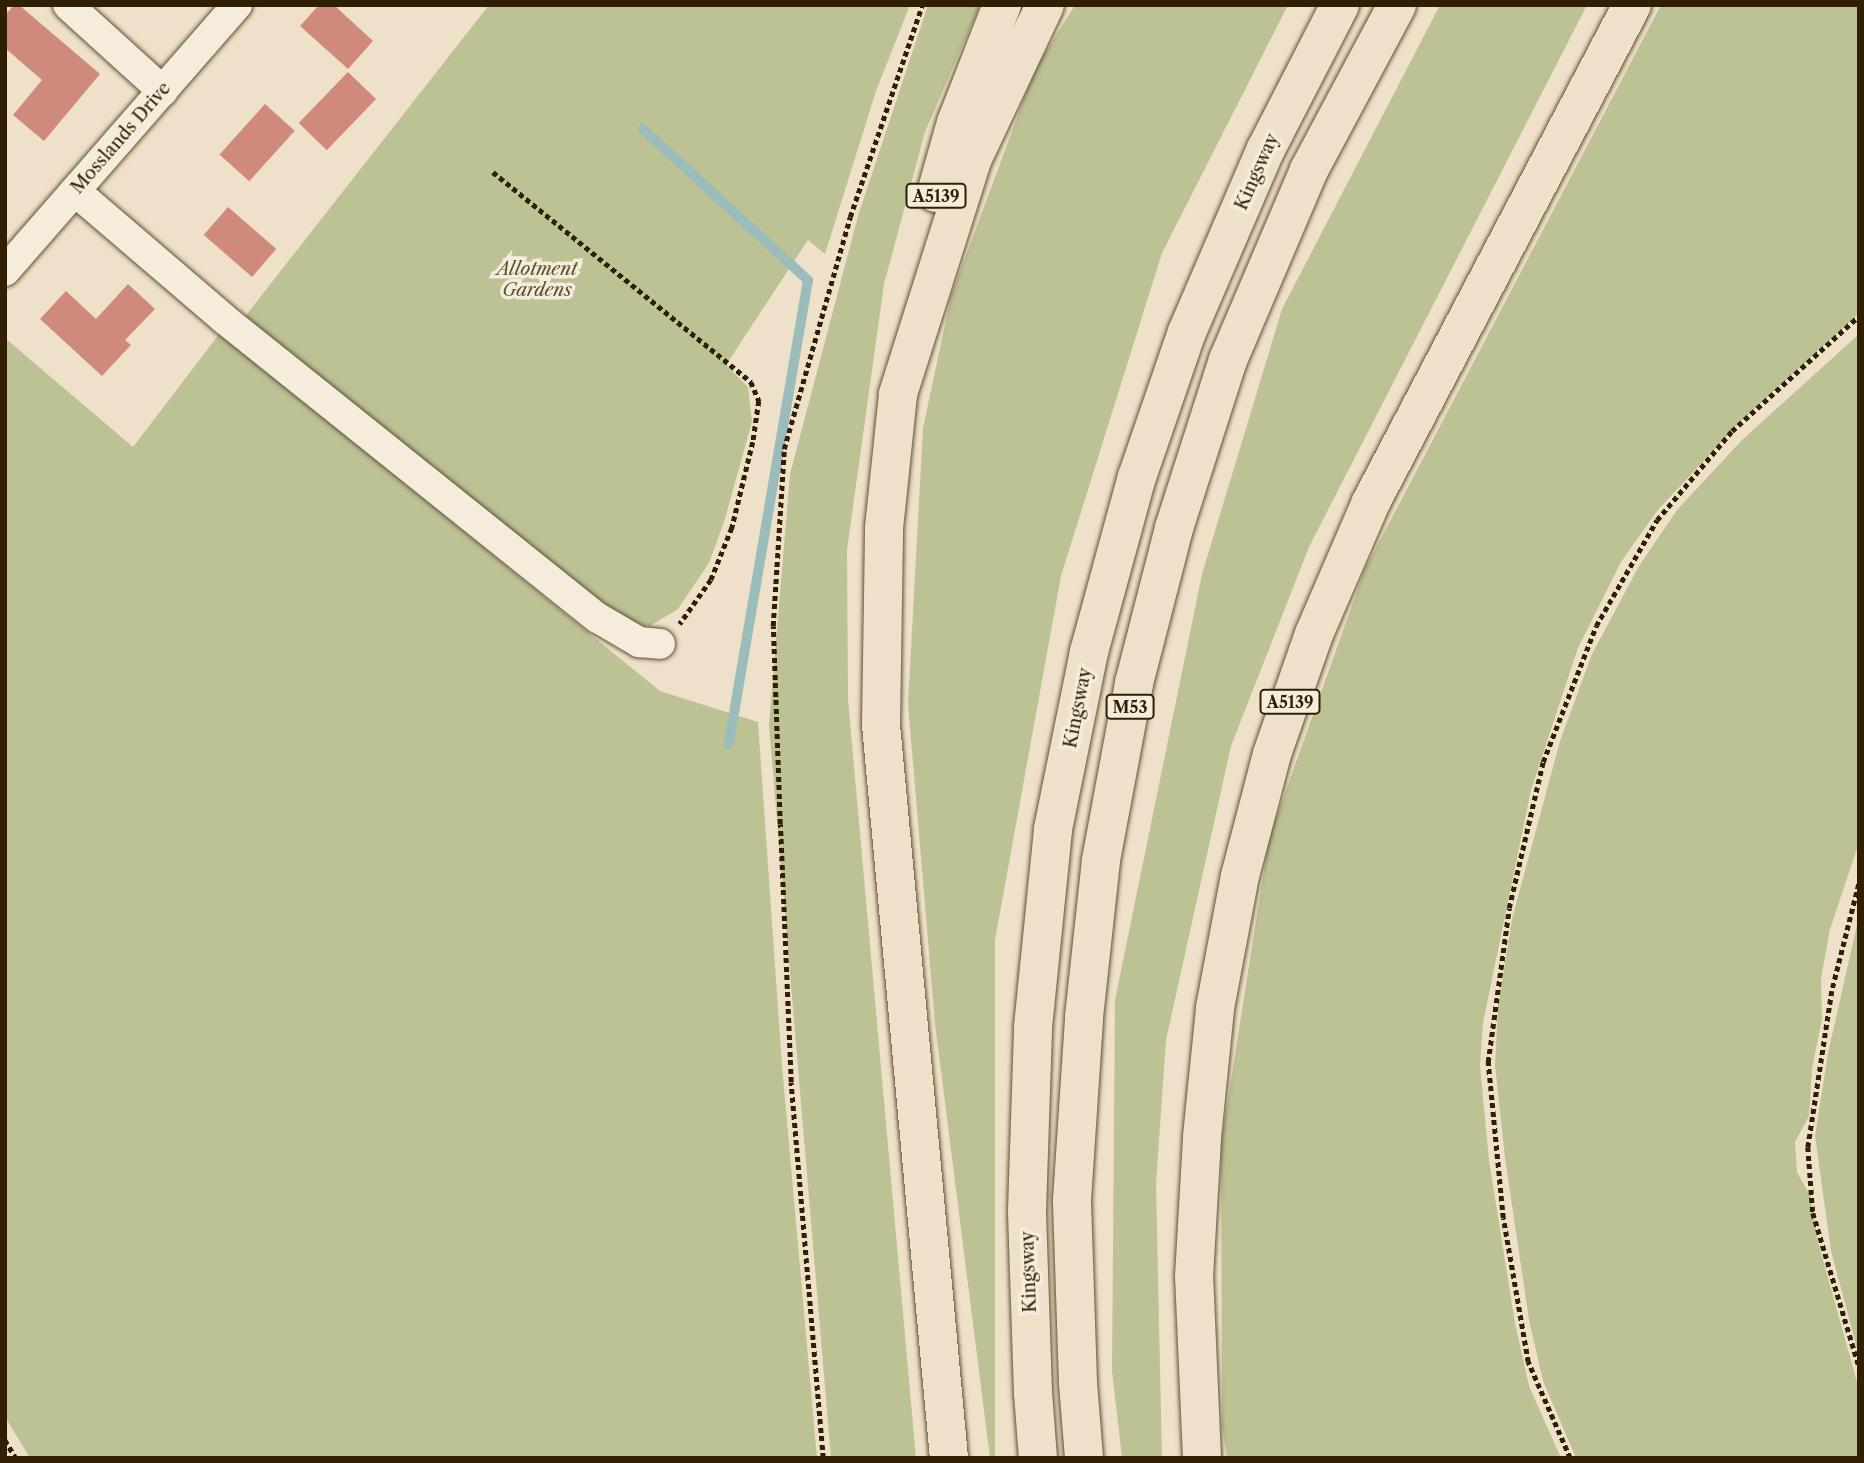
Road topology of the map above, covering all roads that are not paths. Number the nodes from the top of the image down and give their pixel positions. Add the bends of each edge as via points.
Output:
1 (68, 5) edge
2 (237, 5) edge
3 (1002, 5) edge
4 (1045, 5) edge
5 (1340, 5) edge
6 (1397, 5) edge
7 (1630, 9) edge
8 (163, 91) junction
9 (75, 191) junction
10 (5, 271) edge
11 (898, 394) junction
12 (660, 644) road end
13 (949, 1458) edge
14 (1038, 1458) edge
15 (1084, 1458) edge
16 (1202, 1458) edge

1 - 8 street
2 - 8 street, Mosslands Drive
3 - 11 highway, A5139 via 956,123 923,242
4 - 11 highway, A5139 via 974,158
5 - 14 highway, Kingsway via 1266,149 1187,332 1137,477 1089,652 1054,829 1033,1027 1027,1211
6 - 15 highway, M53 via 1309,170 1228,360 1174,528 1134,683 1101,860 1084,1017 1074,1174
7 - 16 highway, A5139 via 1371,502 1314,634 1272,754 1240,876 1215,1007 1202,1137 1194,1277
8 - 9 street, Mosslands Drive
9 - 10 street, Mosslands Drive
9 - 12 street via 223,318 598,618 639,642
11 - 13 highway, A5139 via 884,528 881,724

